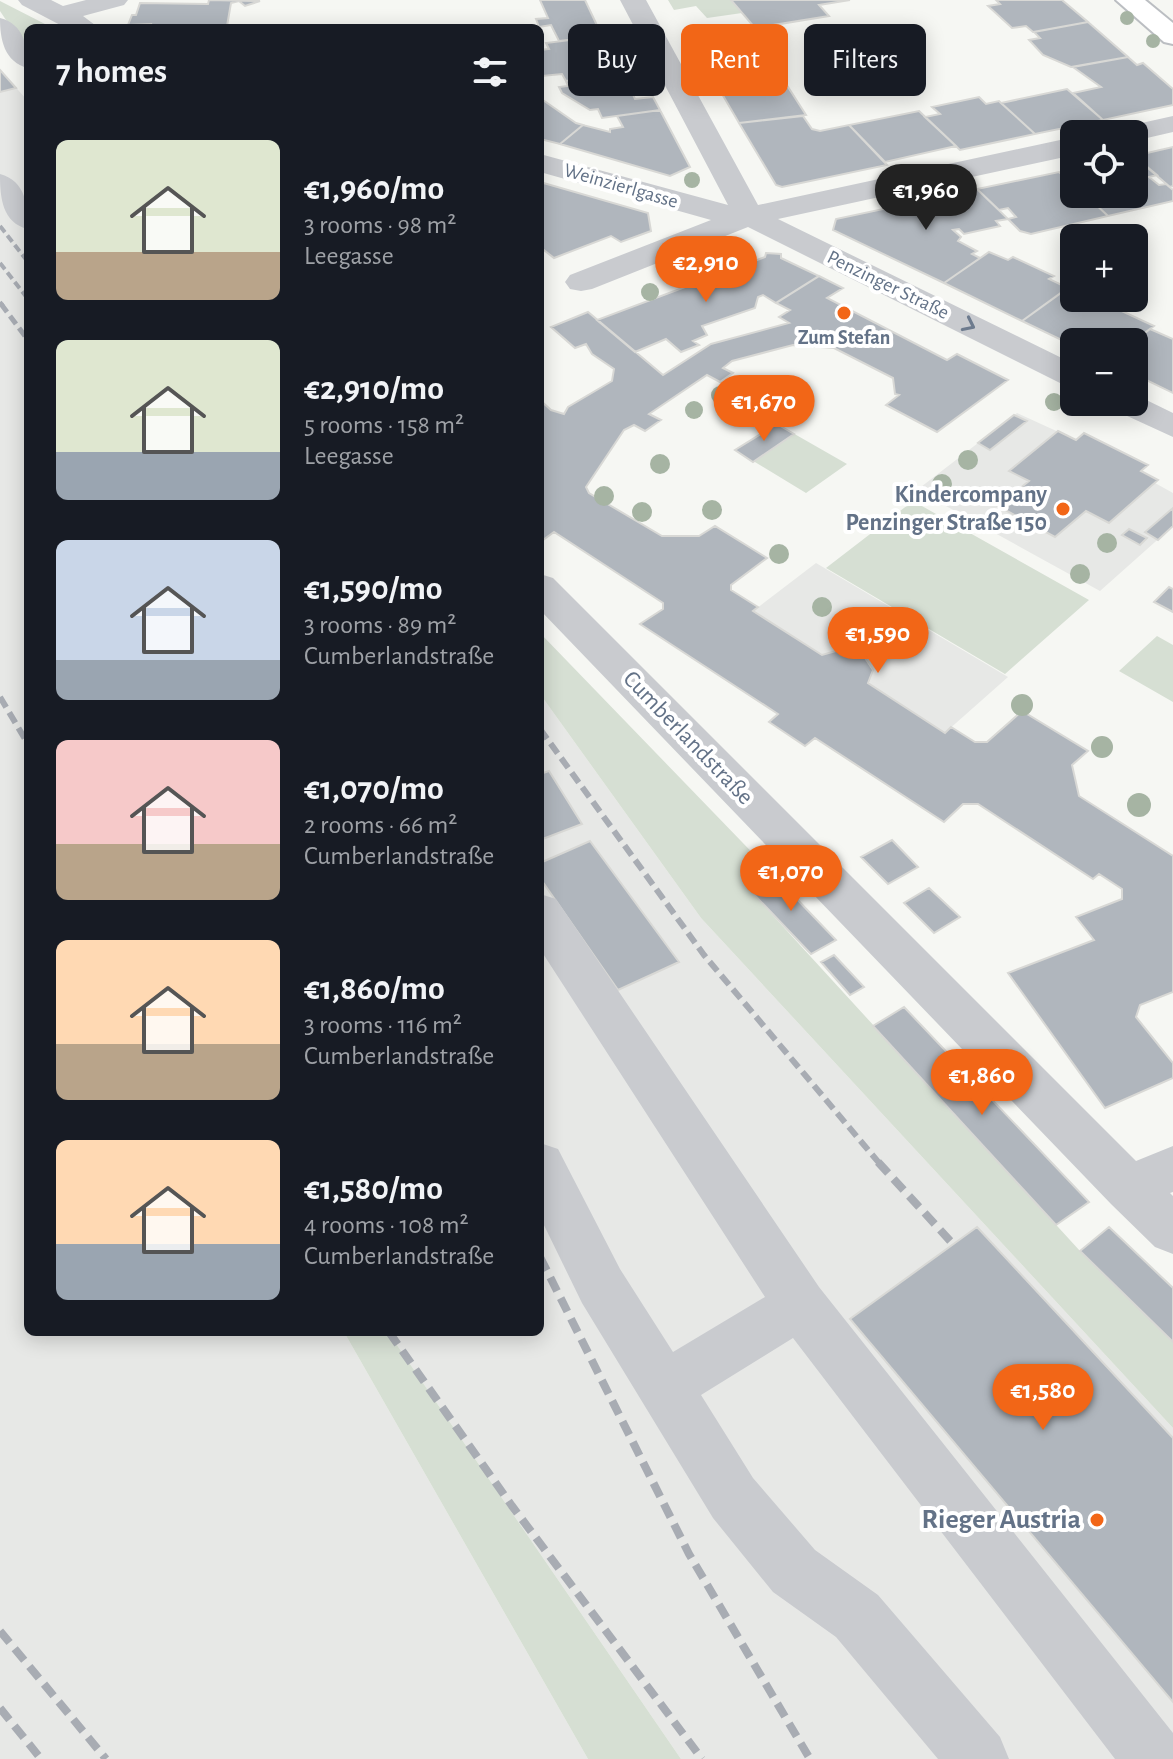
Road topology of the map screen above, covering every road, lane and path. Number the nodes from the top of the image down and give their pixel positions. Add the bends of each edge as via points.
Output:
1 (31, 0) edge
2 (115, 0) edge
3 (633, 0) edge
4 (1129, 0) edge
5 (57, 22) edge
6 (0, 26) edge
7 (1173, 36) edge
8 (24, 55) edge
9 (1173, 124) edge
10 (1148, 130) edge
11 (1060, 149) edge
12 (544, 164) edge
13 (0, 183) edge
14 (24, 215) edge
15 (749, 216) junction
16 (581, 282) dead end
17 (1060, 370) edge
18 (1148, 414) edge
19 (1173, 426) edge
20 (544, 591) edge
21 (544, 918) edge
22 (1173, 1168) edge
23 (544, 1173) edge
24 (1129, 1188) junction
25 (1173, 1230) edge
26 (800, 1305) junction
27 (664, 1387) junction
28 (978, 1759) edge
29 (1154, 1759) edge

1 - 5 street
2 - 5 street
3 - 15 street
4 - 7 main road
6 - 8 street
9 - 10 street
11 - 15 street
12 - 15 street, Weinzierlgasse via 709,211
13 - 14 street
15 - 16 street
15 -> 17 street, Penzinger Straße
18 - 19 street
20 - 24 street, Cumberlandstraße
21 - 26 street
22 - 24 street
23 - 27 street via 601,1286
24 - 25 street, Cumberlandstraße
26 - 27 street
26 - 29 street
27 - 28 street via 733,1498 794,1571 857,1616

